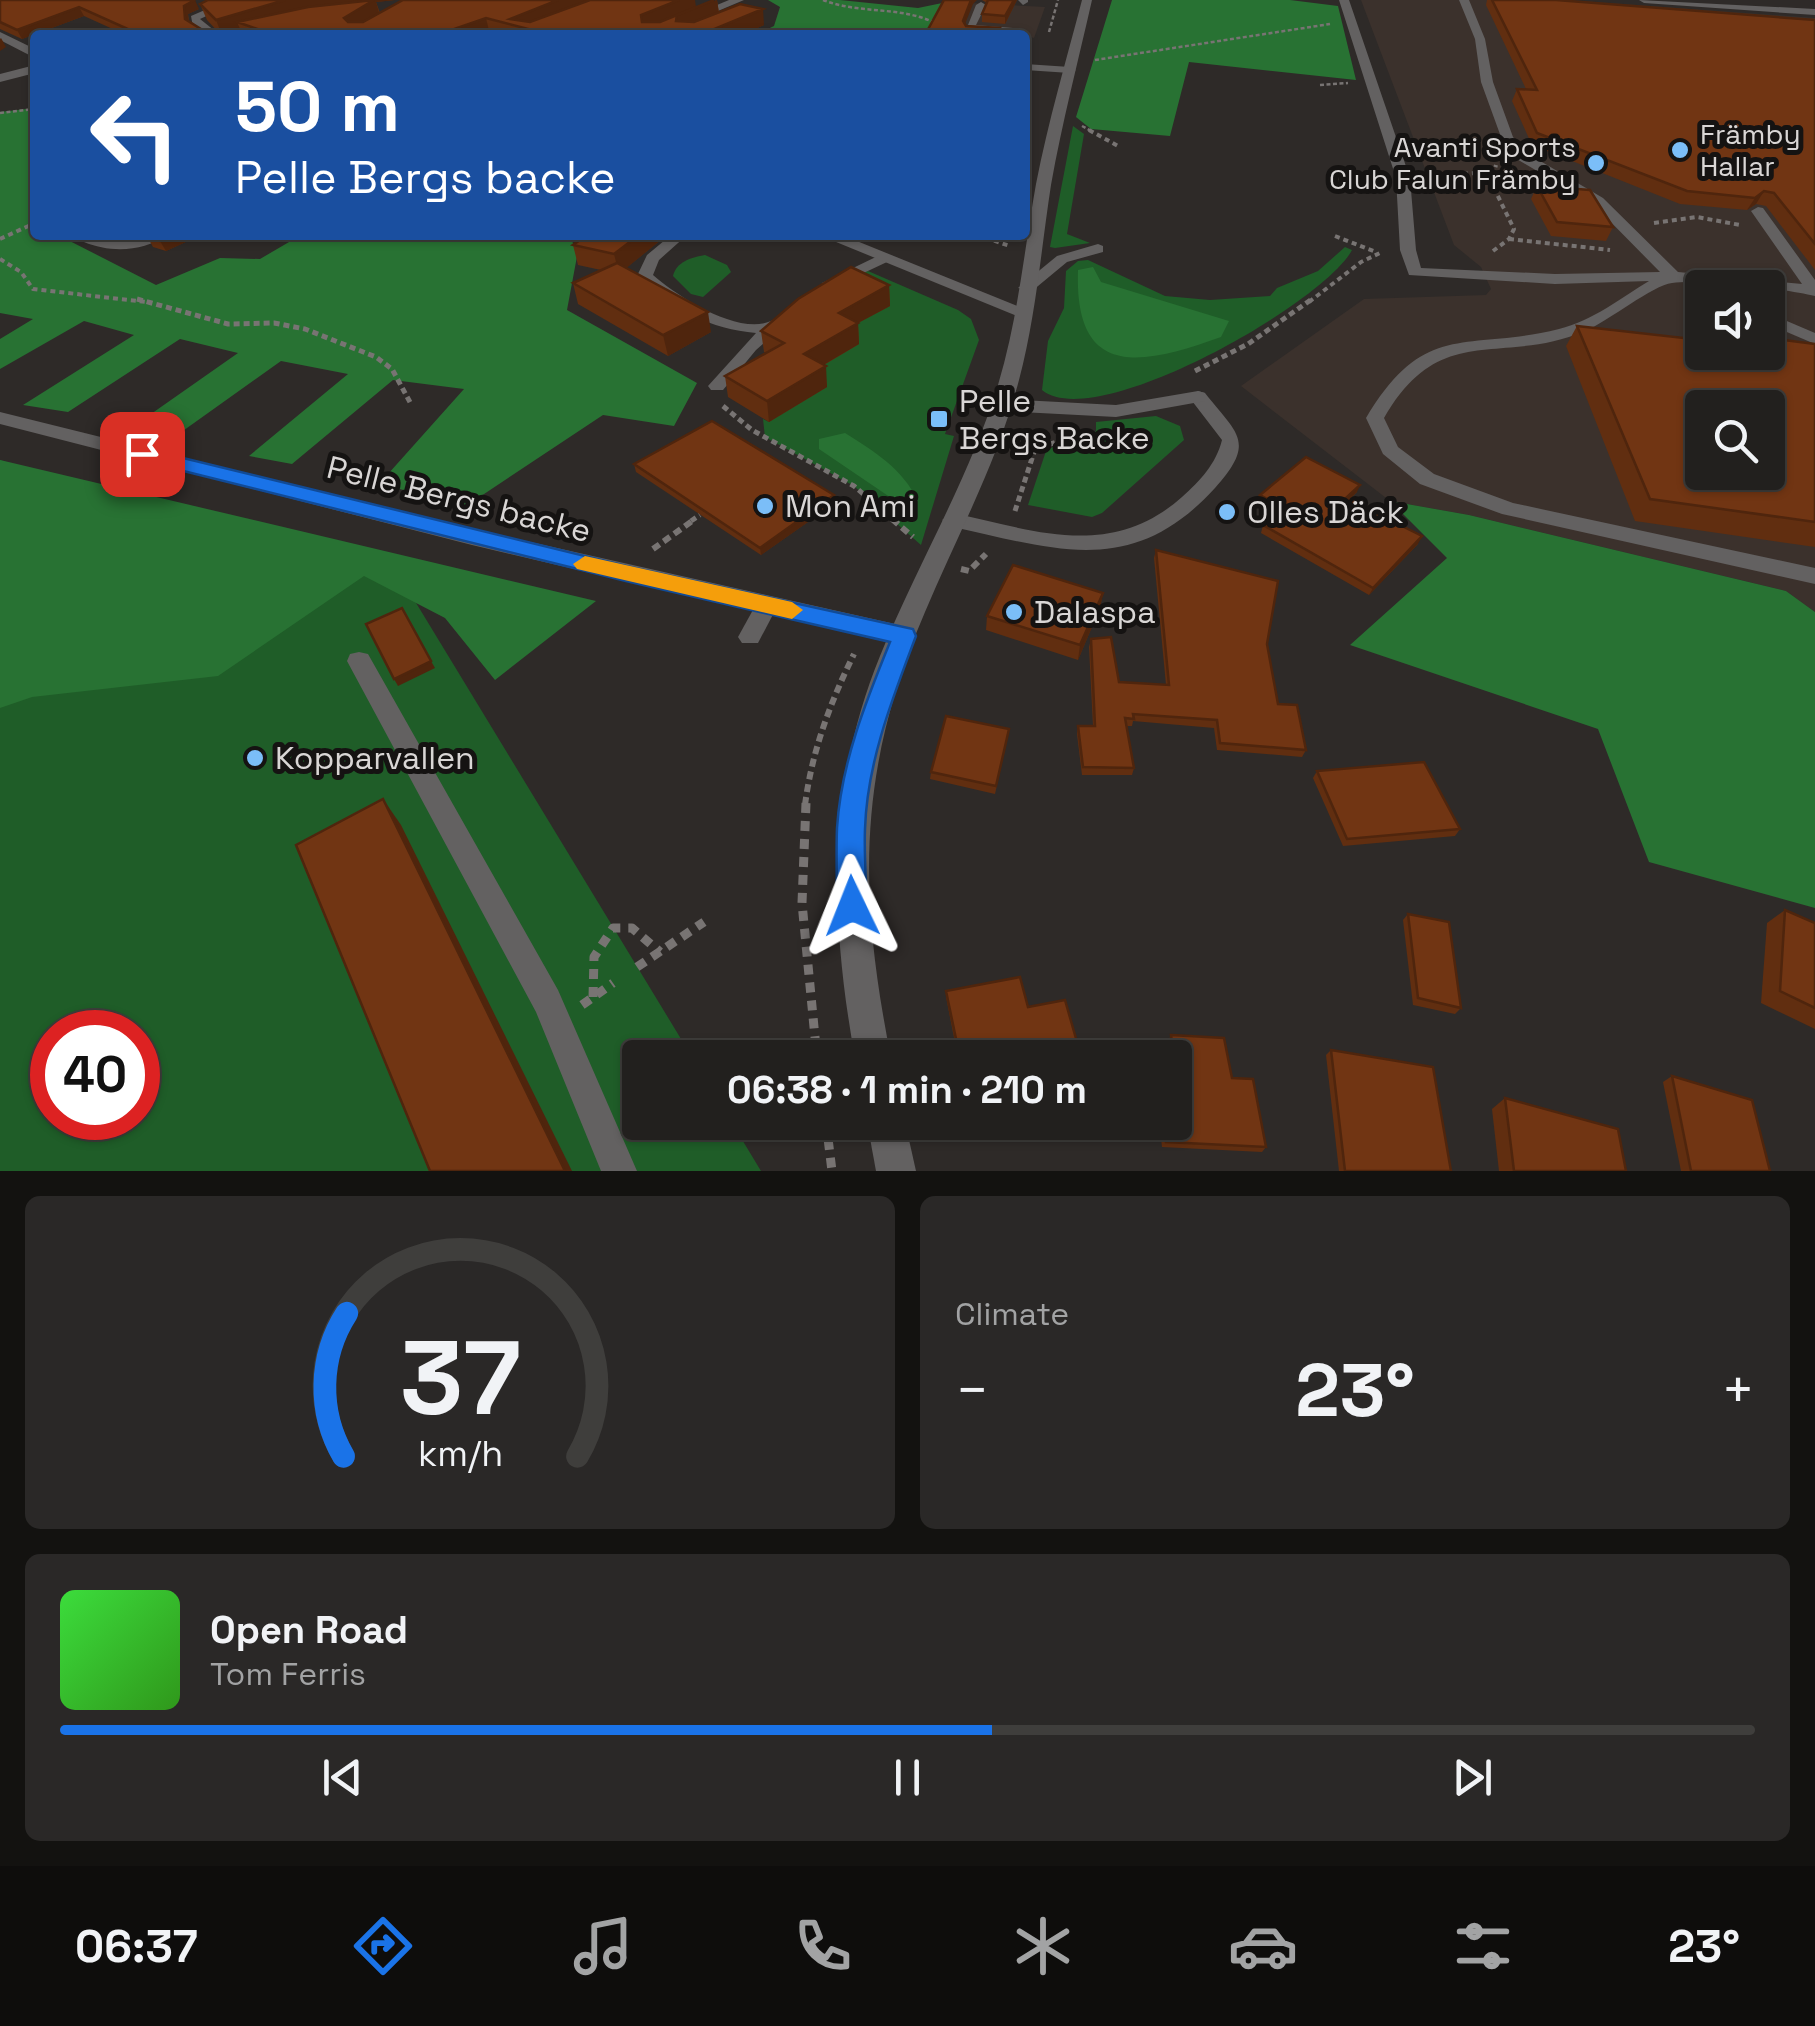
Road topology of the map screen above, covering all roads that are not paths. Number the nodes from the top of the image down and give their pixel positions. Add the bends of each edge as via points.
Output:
1 (236, 0) edge
2 (739, 0) edge
3 (1087, 0) edge
4 (1344, 0) edge
5 (1464, 0) edge
6 (1474, 0) edge
7 (1482, 0) edge
8 (1023, 3) edge
9 (981, 5) edge
10 (1641, 6) edge
11 (1815, 12) edge
12 (738, 14) edge
13 (1815, 24) edge
14 (206, 30) edge
15 (663, 30) edge
16 (698, 30) edge
17 (987, 30) edge
18 (1013, 30) edge
19 (0, 34) edge
20 (30, 51) edge
21 (1030, 67) edge
22 (30, 70) edge
23 (1070, 70) junction
24 (0, 78) edge
25 (1758, 212) edge
26 (91, 240) edge
27 (136, 240) edge
28 (674, 240) edge
29 (838, 240) edge
30 (1098, 249) dead end
31 (882, 259) junction
32 (1669, 276) junction
33 (1685, 283) edge
34 (1026, 288) junction
35 (1815, 290) edge
36 (1023, 312) junction
37 (775, 326) junction
38 (1785, 326) edge
39 (1815, 339) edge
40 (717, 386) road end
41 (1198, 397) joint
42 (1002, 405) junction
43 (0, 418) edge
44 (953, 520) junction
45 (1815, 576) edge
46 (768, 605) junction
47 (904, 636) junction
48 (750, 637) dead end
49 (359, 660) dead end
50 (869, 1040) edge
51 (890, 1140) edge
52 (619, 1171) edge
53 (896, 1171) edge

1 - 14 lane via 194,18
2 - 15 street
3 - 23 street
4 - 32 lane via 1401,173 1415,272
5 - 32 lane via 1487,82 1520,156 1598,201
6 - 7 lane
8 - 18 lane
9 - 17 lane via 970,28
10 - 11 street
10 - 13 lane
12 - 16 lane
19 - 20 street
21 - 23 lane
22 - 24 street
23 - 34 street
25 - 35 lane
26 - 27 lane
28 - 37 lane via 652,258 645,276 654,285 722,324
29 - 31 street
30 - 34 lane via 1062,259
31 - 36 street
31 - 37 lane via 829,283
32 - 33 lane
32 - 35 lane
32 - 45 lane via 1569,332 1459,345 1420,363 1387,392 1375,418 1390,450 1427,479 1509,509
34 - 36 street
36 - 42 street
37 - 40 lane
38 - 39 lane
41 - 42 street via 1116,411
41 - 44 lane via 1232,440 1228,460 1158,528 1102,546
42 - 44 street
43 - 46 street, Pelle Bergs backe
44 - 47 street via 928,554
46 - 47 street, Pelle Bergs backe
46 - 48 lane
47 - 50 street via 866,740 851,826 856,972
49 - 52 lane via 547,1001
51 - 53 street

